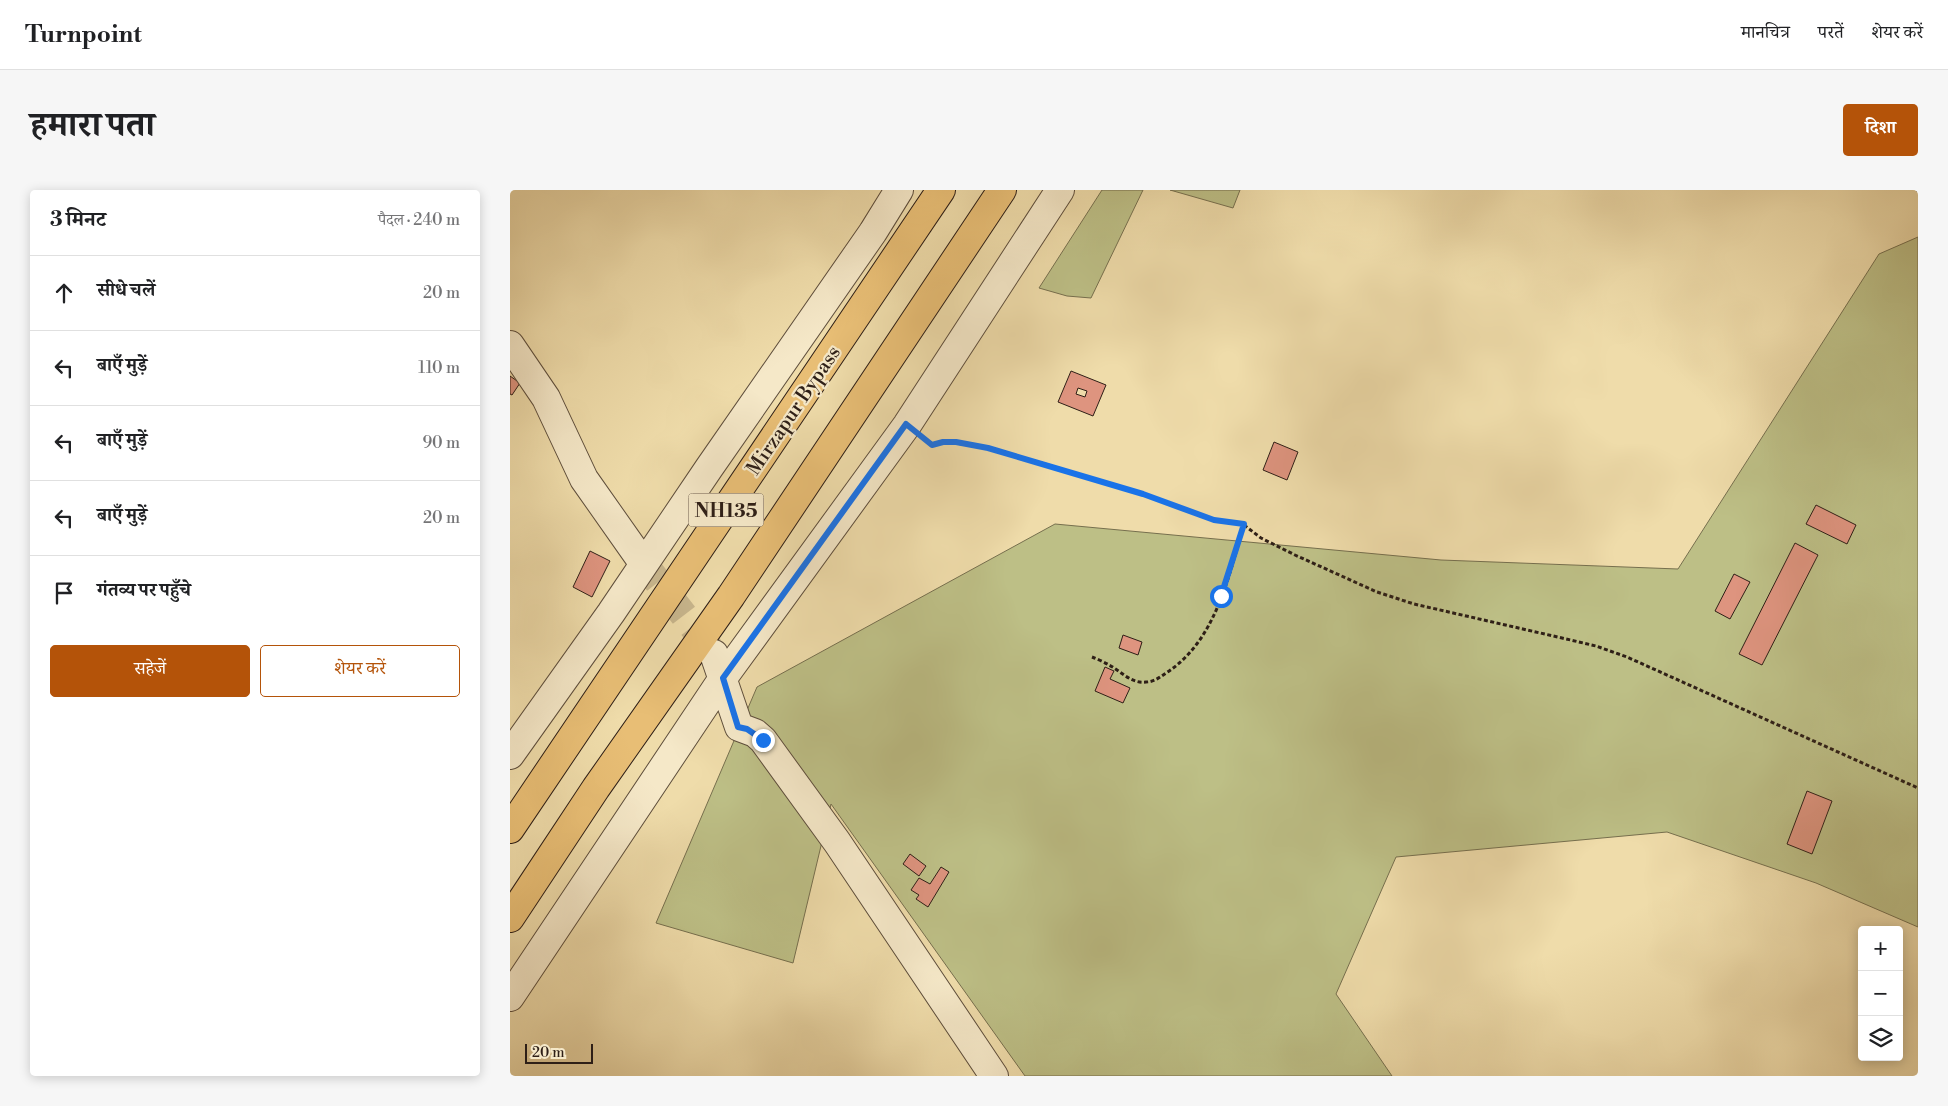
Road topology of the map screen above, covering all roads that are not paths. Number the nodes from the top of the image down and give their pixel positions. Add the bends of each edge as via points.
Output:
1 (899, 190) edge
2 (941, 190) edge
3 (1002, 190) edge
4 (1060, 190) edge
5 (510, 345) edge
6 (641, 560) tunnel mouth
7 (719, 666) junction
8 (510, 755) edge
9 (510, 828) edge
10 (510, 918) edge
11 (510, 997) edge
12 (994, 1076) edge

1 - 8 street via 611,613
2 - 9 highway, Mirzapur Bypass / NH135
3 - 10 highway, NH135 via 731,596 596,788
4 - 7 street via 906,424
5 - 6 street via 546,398 584,479
7 - 11 street
7 - 12 street via 738,727 763,740 837,842

